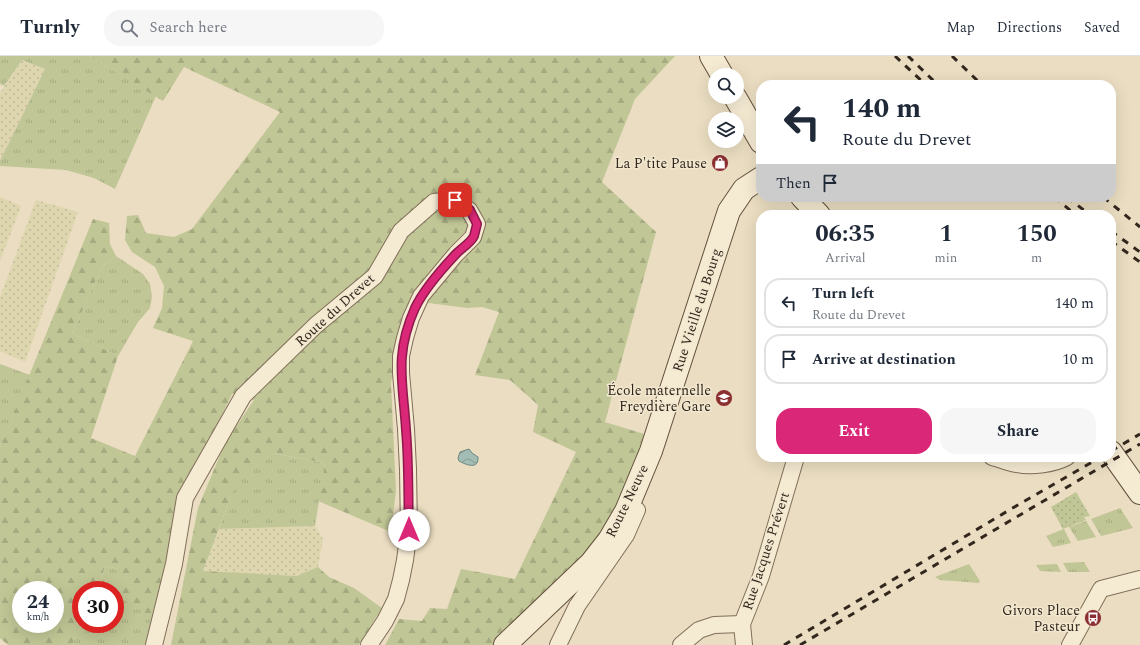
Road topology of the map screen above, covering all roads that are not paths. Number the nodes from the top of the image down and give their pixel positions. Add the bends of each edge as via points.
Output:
1 (711, 56) edge
2 (718, 68) edge
3 (739, 104) edge
4 (756, 133) edge
5 (756, 181) edge
6 (807, 202) edge
7 (814, 210) edge
8 (671, 391) junction
9 (1116, 459) edge
10 (795, 462) edge
11 (1010, 462) edge
12 (1051, 462) edge
13 (1140, 493) edge
14 (1140, 579) edge
15 (742, 624) junction
16 (154, 645) edge
17 (369, 645) edge
18 (505, 645) edge
19 (558, 645) edge
20 (681, 645) edge
21 (744, 645) edge
22 (1070, 645) edge

1 - 2 street
3 - 4 street
5 - 8 street, Rue Vieille du Bourg via 744,189 729,211
6 - 7 street
8 - 18 street, Route Neuve via 651,451 626,511 609,540 591,563
8 - 19 street, Rue Vieille du Bourg via 674,408 651,478 626,535 577,606
9 - 13 street
10 - 15 street, Rue Jacques Prévert via 761,576
11 - 12 street
14 - 22 street via 1101,589
15 - 20 street via 714,625 699,630
15 - 21 street, Rue Jacques Prévert
16 - 17 street, Route du Drevet via 174,564 185,498 243,396 316,325 375,276 401,231 434,202 455,200 470,210 477,224 473,237 421,296 404,338 401,373 406,429 409,530 396,599

